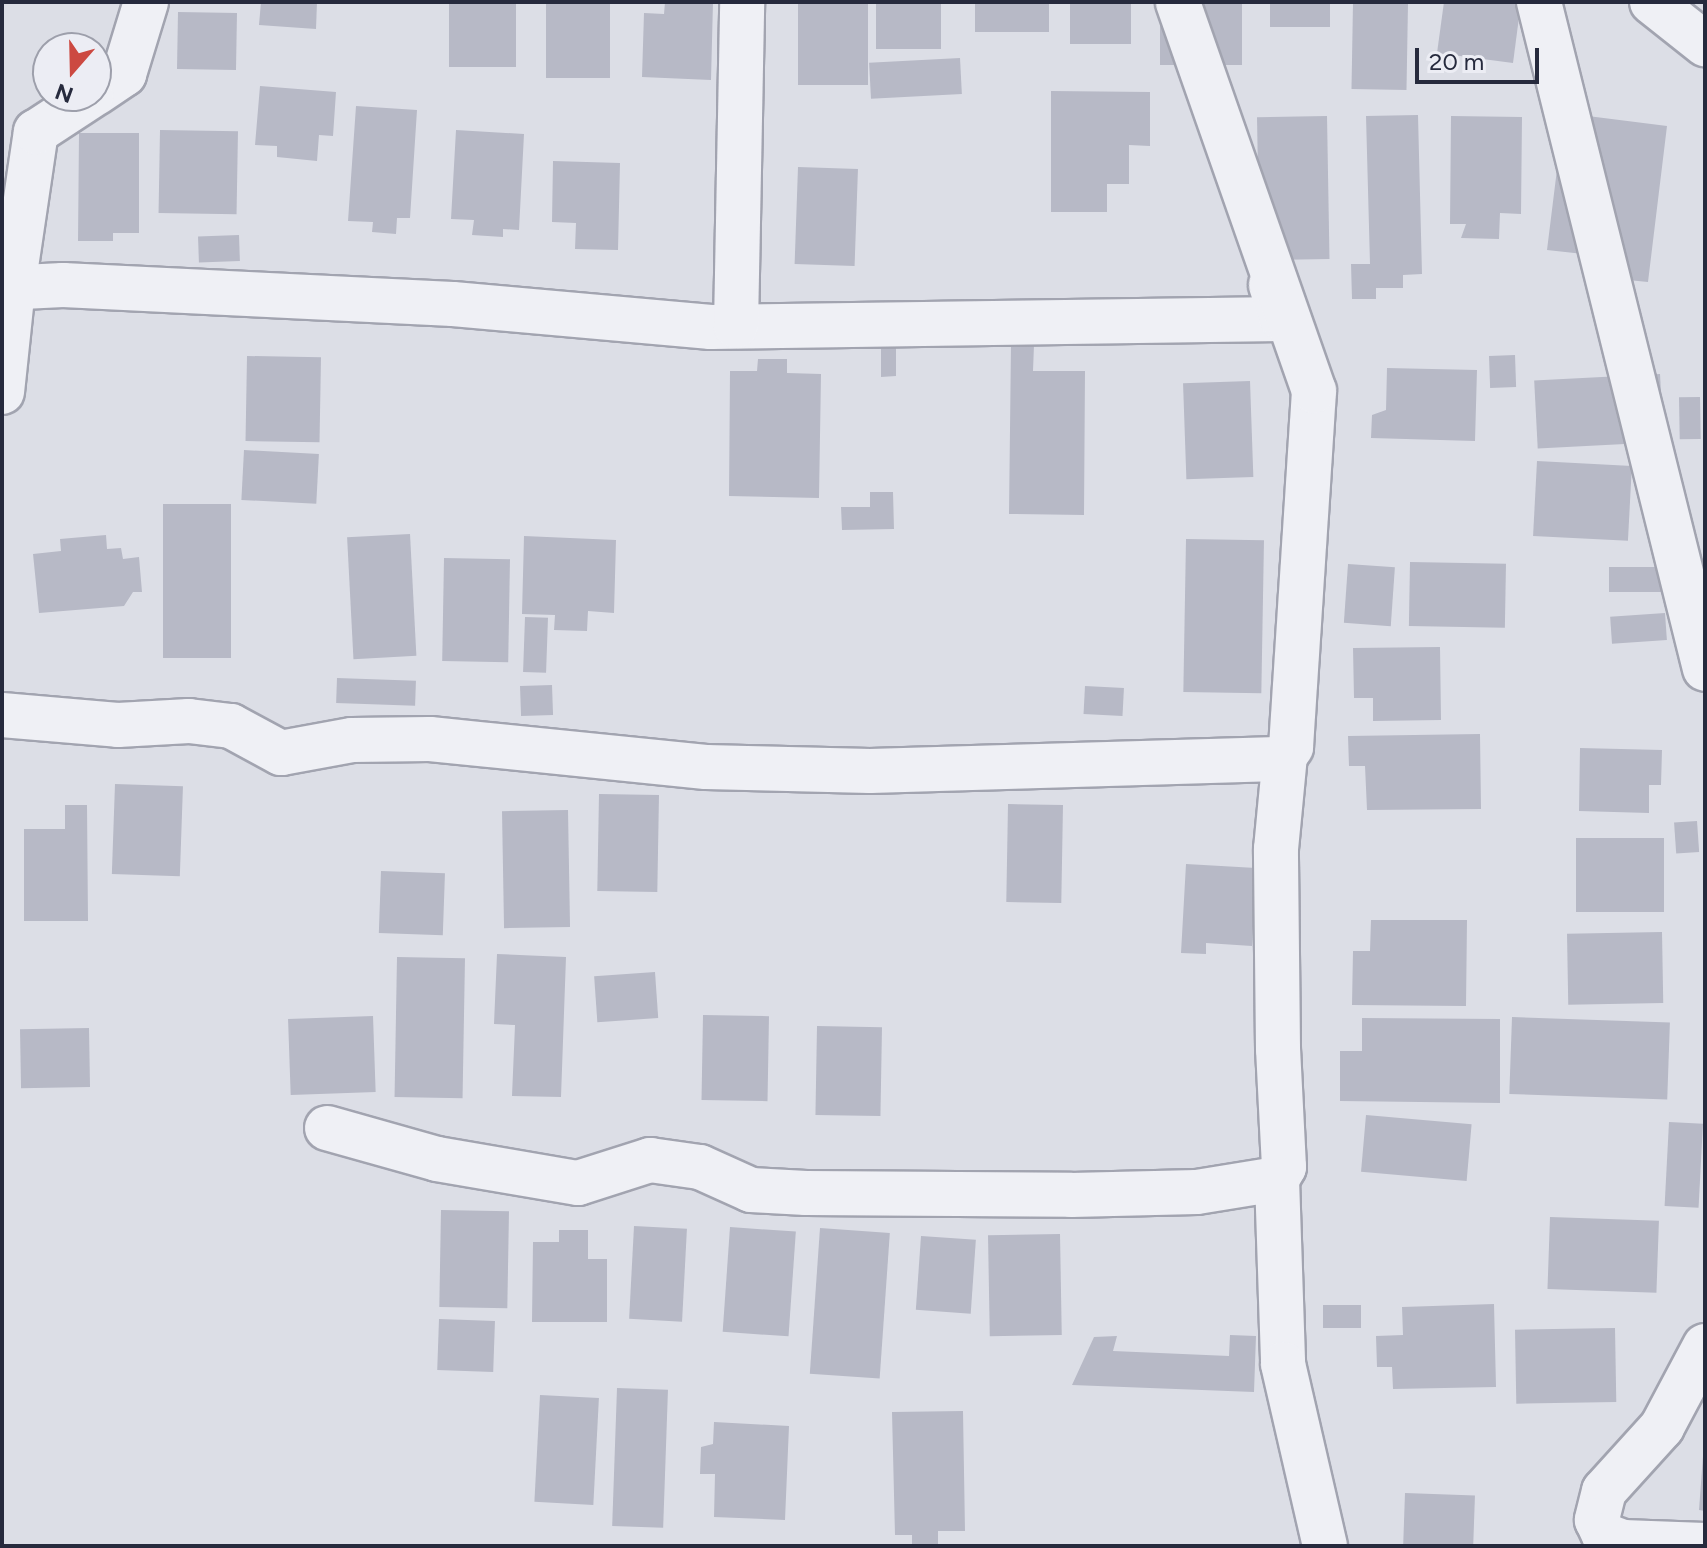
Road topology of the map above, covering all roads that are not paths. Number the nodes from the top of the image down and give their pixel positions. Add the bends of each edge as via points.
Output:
1 (146, 2) edge
2 (742, 2) edge
3 (1177, 2) edge
4 (1539, 2) edge
5 (1652, 2) edge
6 (1705, 44) edge
7 (112, 82) edge
8 (67, 112) edge
9 (7, 287) edge
10 (736, 326) junction
11 (2, 392) edge
12 (1705, 669) edge
13 (2, 715) edge
14 (1285, 756) junction
15 (327, 1128) dead end
16 (1277, 1179) junction
17 (1705, 1346) edge
18 (1583, 1533) edge
19 (1705, 1545) edge
20 (1325, 1546) edge

1 - 7 street via 124,74
2 - 10 street
3 - 10 street via 1282,319
3 - 14 street via 1314,391 1291,747
4 - 12 street
5 - 6 street
8 - 9 street via 36,132
9 - 10 street via 63,285 453,304
9 - 11 street
13 - 14 street via 118,725 189,721 231,726 281,753 352,740 430,739 706,767 870,771
14 - 16 street via 1276,849 1284,1167
15 - 16 street via 437,1159 578,1183 650,1160 700,1167 751,1190 806,1193 1197,1192
16 - 20 street via 1283,1364
17 - 18 street via 1662,1427 1604,1491
18 - 19 street via 1623,1542

